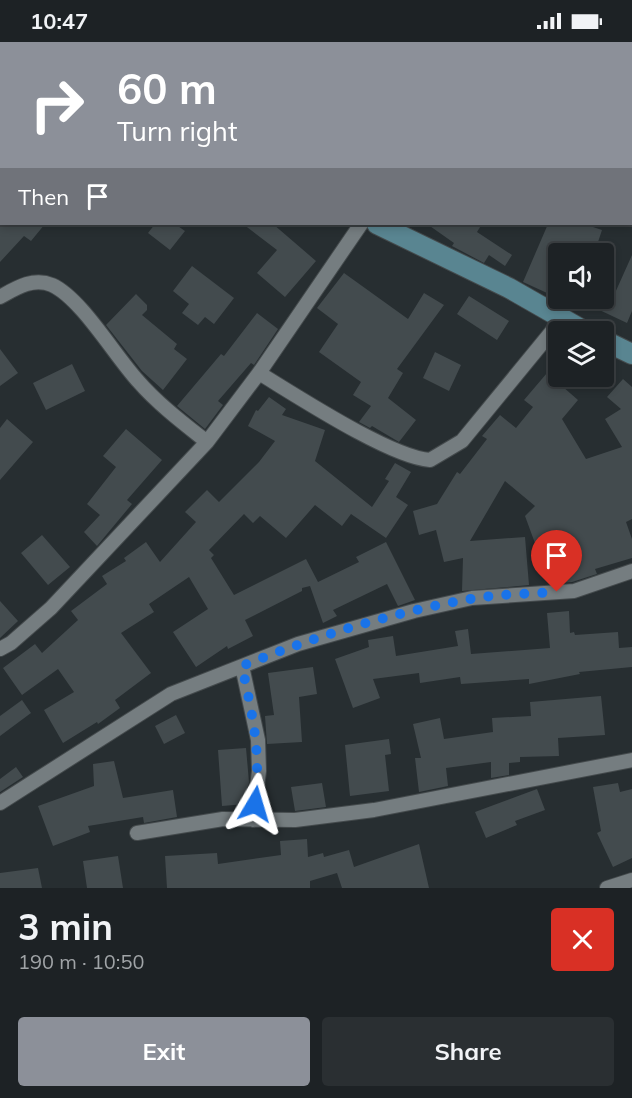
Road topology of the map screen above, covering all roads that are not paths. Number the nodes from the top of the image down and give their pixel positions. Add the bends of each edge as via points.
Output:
1 (360, 225) edge
2 (382, 225) edge
3 (403, 229) edge
4 (0, 297) edge
5 (562, 319) junction
6 (566, 321) edge
7 (614, 345) edge
8 (632, 354) edge
9 (259, 373) junction
10 (207, 442) junction
11 (632, 571) edge
12 (0, 649) edge
13 (242, 666) junction
14 (632, 760) edge
15 (0, 803) edge
16 (253, 820) junction
17 (137, 833) dead end
18 (632, 880) edge
19 (607, 888) edge

1 - 9 street
2 - 3 street
3 - 5 street
4 - 10 street via 27,283 50,284 68,294 138,382
5 - 6 street
5 - 9 street via 462,441 430,460 371,437
7 - 8 street
9 - 10 street
10 - 12 street via 51,608
11 - 13 street via 574,591 472,598 384,617
13 - 15 street via 171,694
13 - 16 street via 258,740
14 - 16 street via 374,810 295,820
16 - 17 street via 223,819
18 - 19 street

